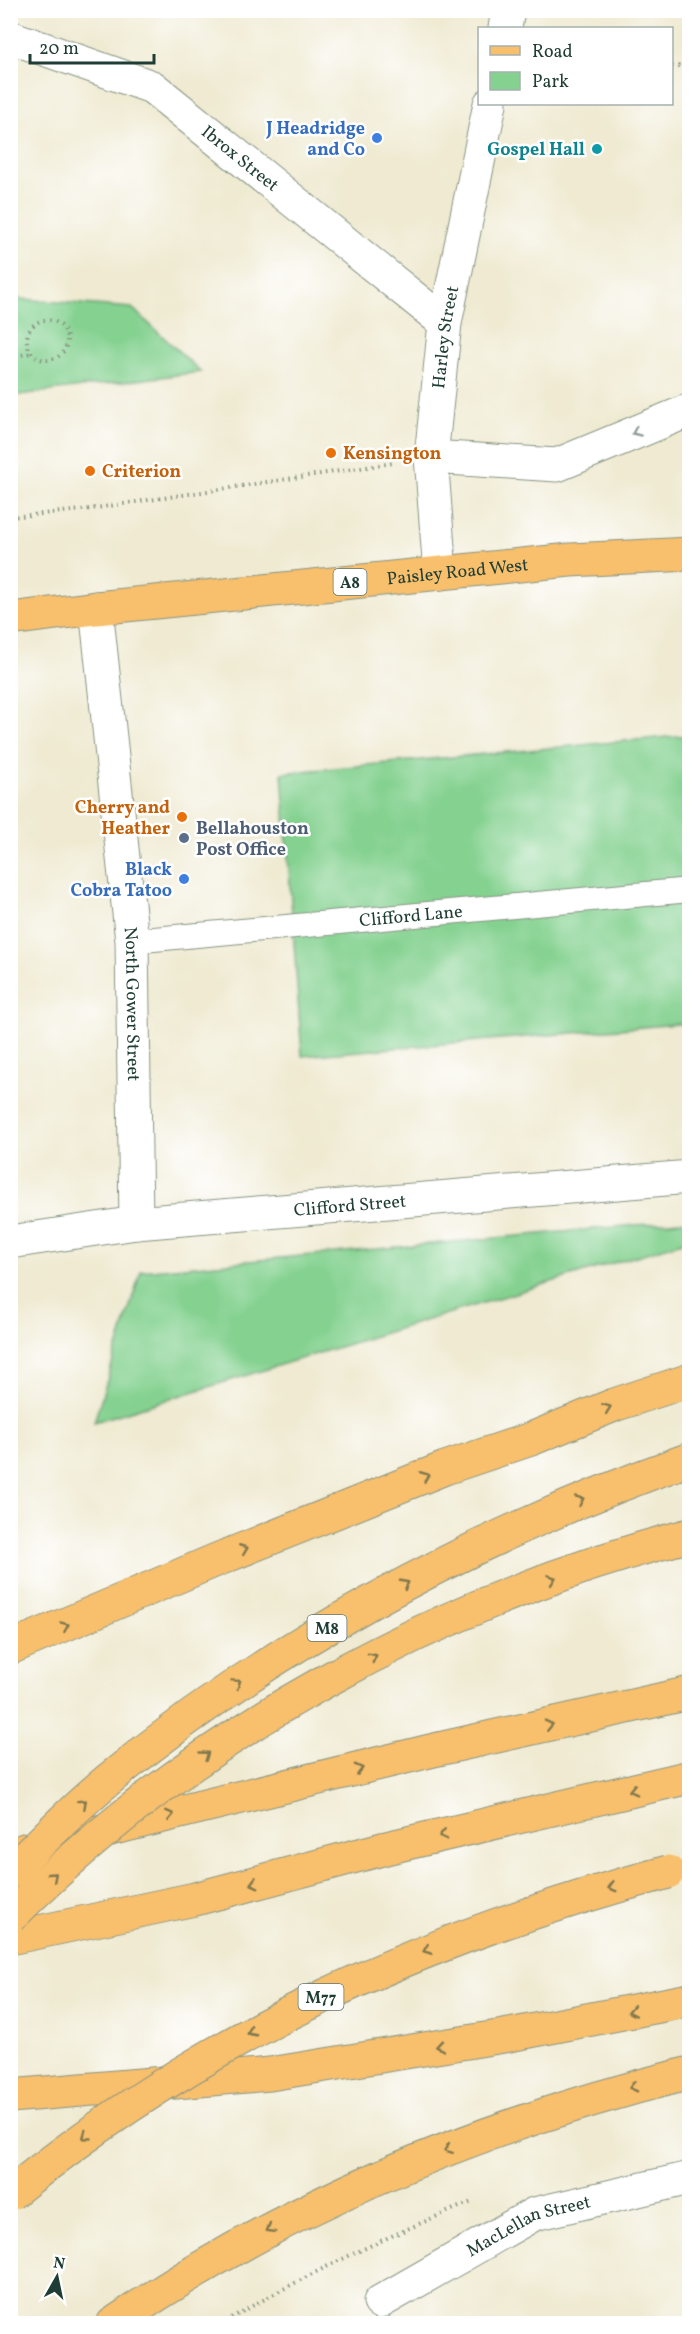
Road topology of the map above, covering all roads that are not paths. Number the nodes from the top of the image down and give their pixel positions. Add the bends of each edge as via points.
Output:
1 (508, 10) edge
2 (505, 27) edge
3 (10, 37) edge
4 (489, 105) edge
5 (445, 323) junction
6 (690, 410) edge
7 (431, 457) junction
8 (690, 554) edge
9 (440, 573) junction
10 (96, 608) junction
11 (10, 619) edge
12 (690, 890) edge
13 (132, 940) junction
14 (690, 1177) edge
15 (136, 1223) junction
16 (10, 1242) edge
17 (690, 1380) edge
18 (690, 1458) edge
19 (690, 1535) edge
20 (10, 1648) edge
21 (690, 1693) edge
22 (690, 1777) edge
23 (10, 1853) edge
24 (679, 1870) edge
25 (10, 1872) edge
26 (10, 1917) edge
27 (10, 1938) edge
28 (690, 2000) edge
29 (690, 2073) edge
30 (10, 2096) edge
31 (690, 2178) edge
32 (10, 2194) edge
33 (380, 2302) dead end
34 (113, 2324) edge

1 - 2 street
3 - 5 street, Ibrox Street via 152,87
4 - 5 street, Harley Street
5 - 7 street, Harley Street
6 -> 7 street via 557,465
7 - 9 street, Harley Street
8 - 9 main road, Paisley Road West / A8 via 570,560
9 - 10 main road, Paisley Road West / A8
10 - 11 main road, Paisley Road West / A8
10 - 13 street, North Gower Street
12 - 13 lane, Clifford Lane
13 - 15 street, North Gower Street
14 - 15 street, Clifford Street
15 - 16 street, Clifford Street
20 -> 17 main road via 445,1468
25 -> 18 main road, M8, bridge via 111,1777 279,1655 484,1543 594,1493
26 -> 19 main road, M8, bridge via 134,1807 219,1744 290,1701 454,1616 650,1545
23 -> 21 main road via 434,1750
22 -> 27 main road via 386,1848 195,1899
24 -> 32 main road, M77, bridge via 485,1928 402,1960 302,2006 150,2092
28 -> 30 main road via 504,2036 270,2074
29 -> 34 main road via 542,2115 402,2166 280,2224
31 - 33 street, MacLellan Street via 534,2214

